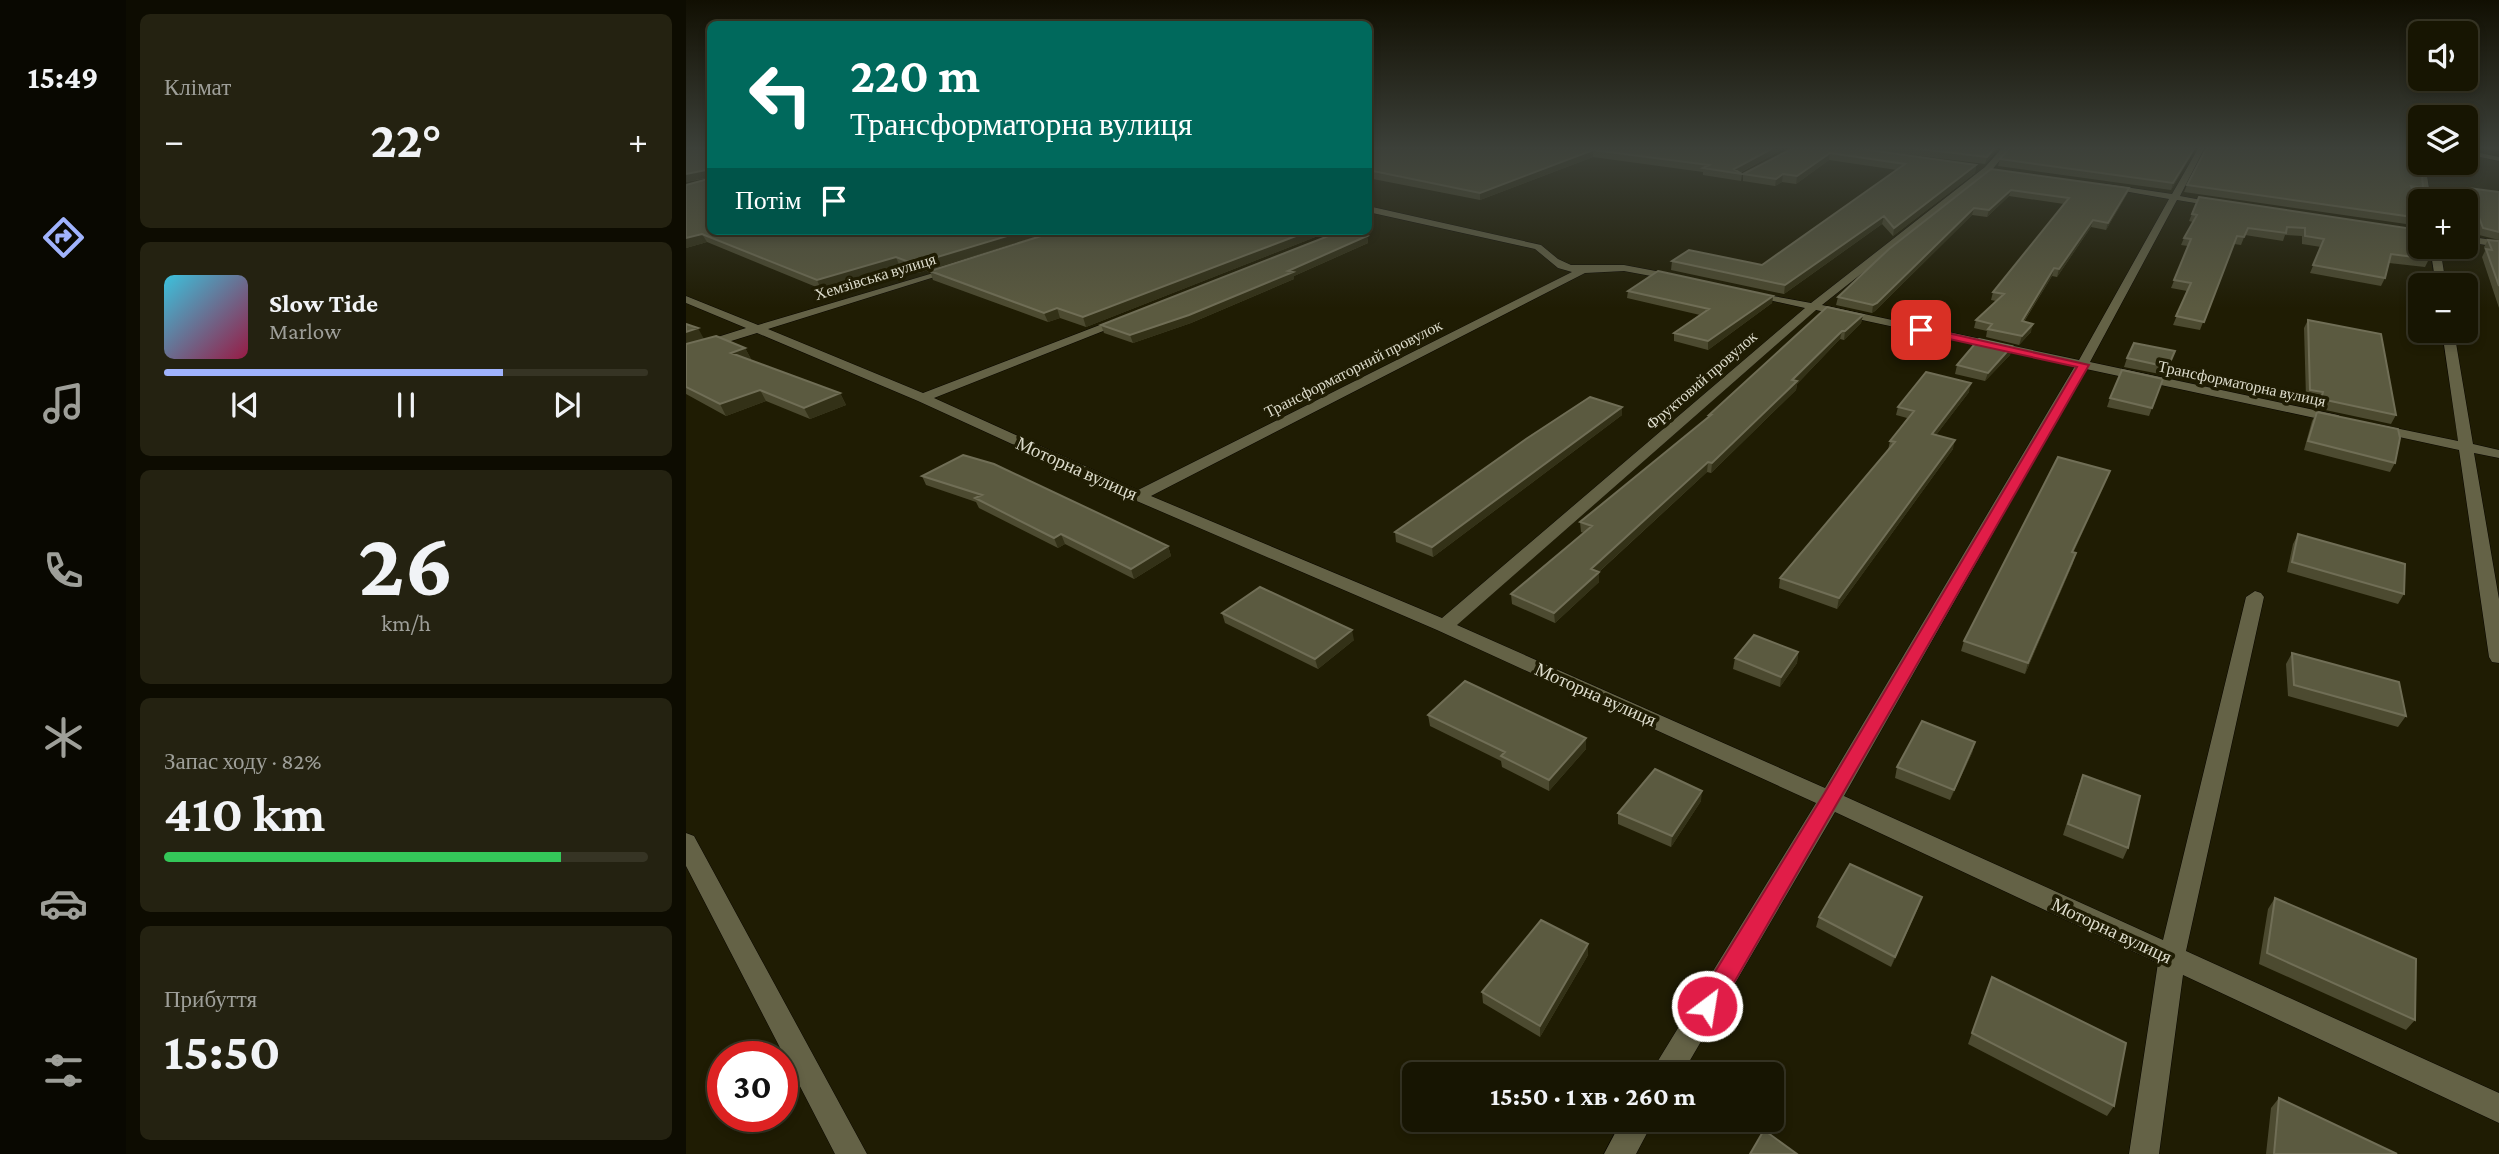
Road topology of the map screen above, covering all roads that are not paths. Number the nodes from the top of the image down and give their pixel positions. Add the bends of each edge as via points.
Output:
1 (1948, 201) edge
2 (2173, 201) edge
3 (2201, 201) edge
4 (2229, 205) edge
5 (1372, 210) edge
6 (1390, 214) junction
7 (1372, 221) edge
8 (2478, 241) edge
9 (2499, 244) edge
10 (968, 263) edge
11 (1583, 270) junction
12 (1696, 282) edge
13 (1735, 290) edge
14 (686, 299) edge
15 (1813, 307) junction
16 (1129, 317) edge
17 (758, 328) junction
18 (2450, 343) edge
19 (686, 351) edge
20 (2084, 365) junction
21 (923, 398) junction
22 (2348, 422) edge
23 (2361, 424) edge
24 (2467, 447) junction
25 (2499, 454) edge
26 (1138, 496) junction
27 (2255, 597) dead end
28 (1444, 625) junction
29 (2499, 657) edge
30 (1831, 800) junction
31 (686, 843) edge
32 (2172, 957) junction
33 (1673, 1062) edge
34 (2499, 1108) edge
35 (1632, 1132) edge
36 (852, 1154) edge
37 (1619, 1154) edge
38 (2144, 1154) edge

1 - 15 street, Фруктовий провулок
2 - 20 street
3 - 4 street
5 - 6 street
6 - 7 street
6 - 11 street via 1538,247 1553,261
8 - 9 street
10 - 17 street, Хемзівська вулиця
11 - 12 street via 1645,270
11 - 26 street, Трансформаторний провулок
13 - 15 street, Трансформаторна вулиця
14 - 17 street, Моторна вулиця
15 - 20 street, Трансформаторна вулиця
15 - 28 street, Фруктовий провулок
16 - 21 street
17 - 19 street, Хемзівська вулиця
17 - 21 street, Моторна вулиця
18 - 24 street
20 - 22 street, Трансформаторна вулиця
20 - 30 street
21 - 26 street, Моторна вулиця
23 - 24 street
24 - 25 street
24 - 29 street
26 - 28 street, Моторна вулиця
27 - 32 street
28 - 30 street, Моторна вулиця
30 - 32 street, Моторна вулиця
30 - 33 street
31 - 36 street
32 - 34 street, Моторна вулиця
32 - 38 street
35 - 37 street

